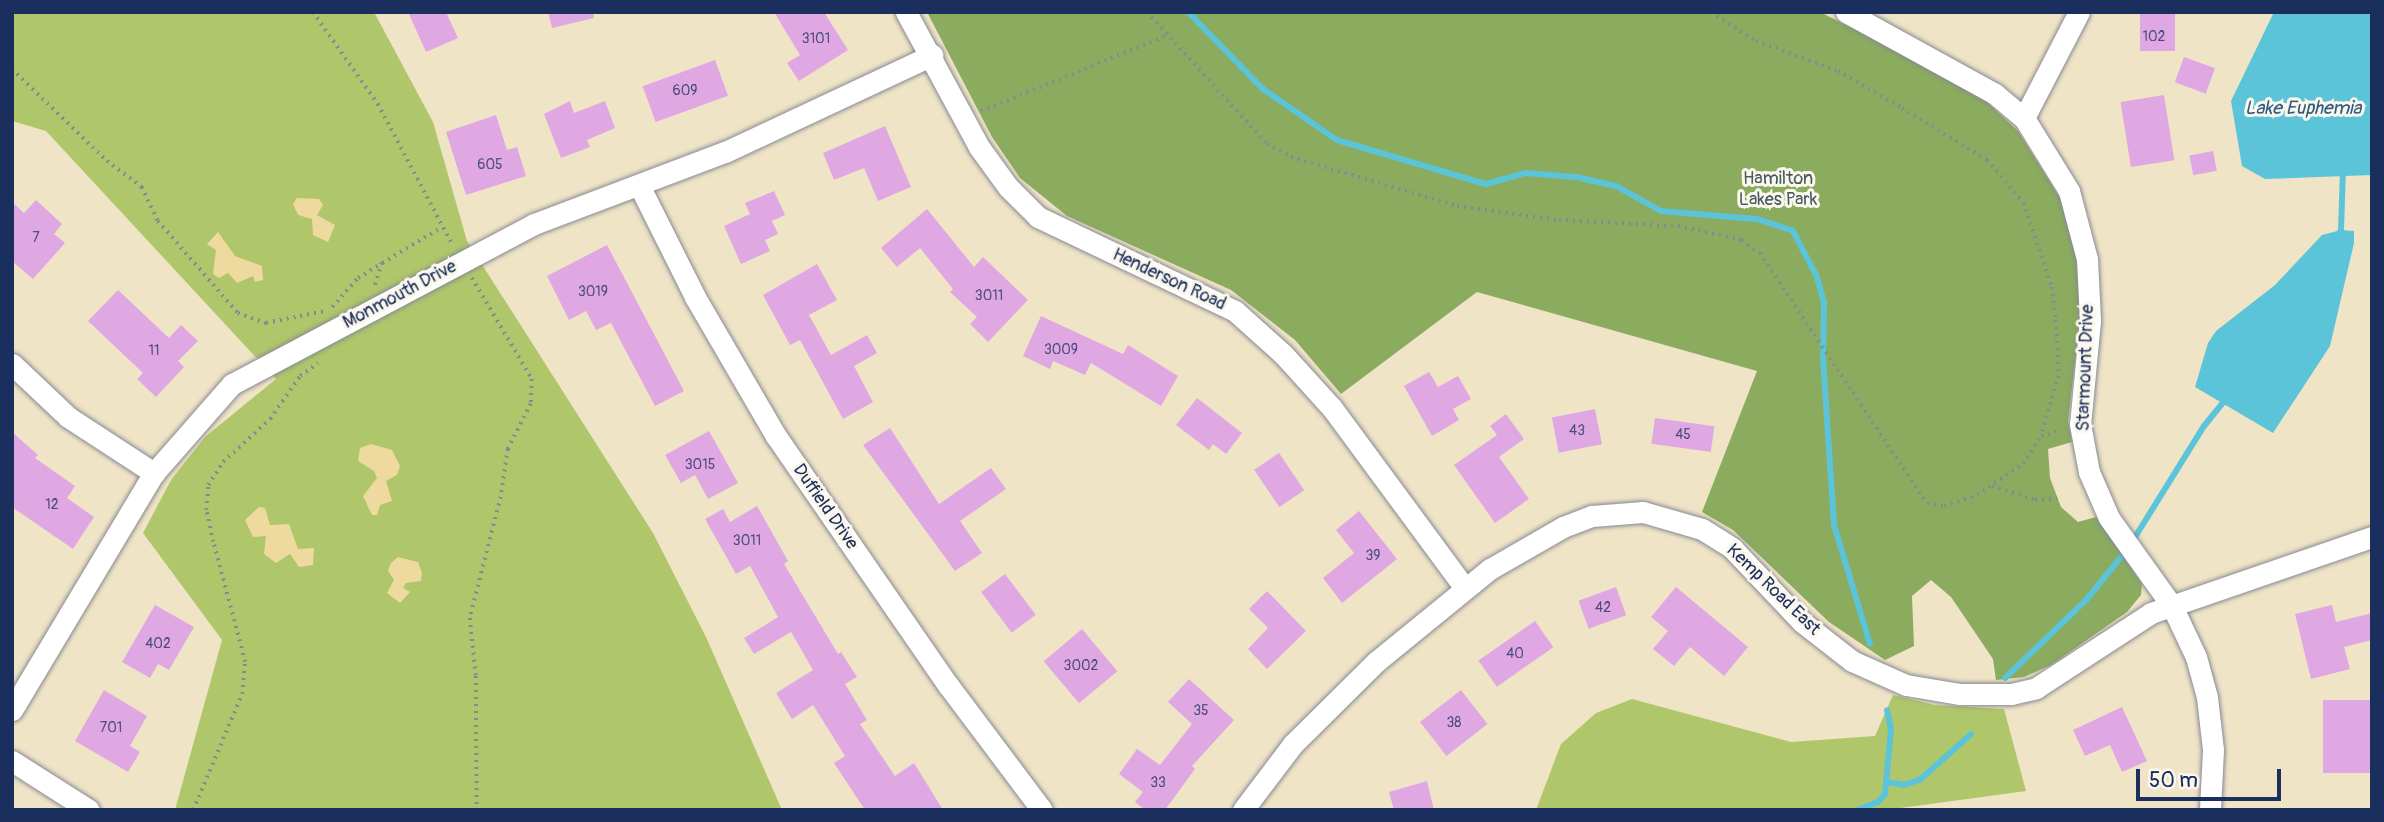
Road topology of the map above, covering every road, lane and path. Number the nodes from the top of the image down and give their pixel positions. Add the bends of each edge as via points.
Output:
1 (313, 12) edge
2 (906, 12) edge
3 (1147, 12) edge
4 (1711, 12) edge
5 (1846, 12) edge
6 (2079, 12) edge
7 (1168, 35) junction
8 (932, 55) junction
9 (964, 118) junction
10 (2024, 118) junction
11 (639, 185) junction
12 (442, 227) junction
13 (462, 262) junction
14 (382, 264) dead end
15 (12, 364) edge
16 (2080, 424) junction
17 (2041, 436) junction
18 (154, 473) junction
19 (1992, 486) junction
20 (2057, 498) dead end
21 (2372, 537) edge
22 (1464, 587) junction
23 (2172, 606) junction
24 (12, 710) edge
25 (12, 761) edge
26 (89, 810) edge
27 (477, 810) edge
28 (1042, 810) edge
29 (1243, 810) edge
30 (2210, 810) edge

1 - 12 path via 378,104
2 - 8 street, Henderson Road
3 - 7 path
4 - 17 path via 1756,41 1838,71 1902,108 1987,160 2024,203 2052,287 2056,320 2059,376
5 - 10 street, Starmount Drive via 1939,59
6 - 10 street
7 - 9 path
7 - 19 path via 1267,144 1292,157 1457,206 1559,220 1678,226 1742,240 1760,253 1927,503 1944,506
8 - 9 street, Henderson Road
8 - 11 street, Monmouth Drive via 725,152
9 - 22 street, Henderson Road via 1008,187 1038,217 1235,311 1283,354 1332,408
10 - 16 street, Starmount Drive via 2068,191 2087,259 2090,321
11 - 13 street, Monmouth Drive via 534,224
11 - 28 street, Duffield Drive via 695,297 776,436 948,685
12 - 13 path
12 - 14 path
13 - 18 street, Monmouth Drive via 232,384
13 - 27 path via 533,379 531,404 508,449 501,498 470,618 476,676
15 - 18 street via 68,417
16 - 17 path
16 - 23 street, Starmount Drive via 2089,472 2109,518
17 - 19 path via 2023,464
18 - 24 street, Monmouth Drive
19 - 20 path via 2035,500
21 - 23 street, Kemp Road East
22 - 23 street, Kemp Road East via 1563,527 1592,516 1643,512 1667,517 1702,529 1732,548 1802,622 1853,662 1916,688 1970,695 2036,688 2151,613
22 - 29 street, Kemp Road East via 1377,661 1293,744
23 - 30 street, Starmount Drive via 2196,657 2207,696 2213,750
25 - 26 street

